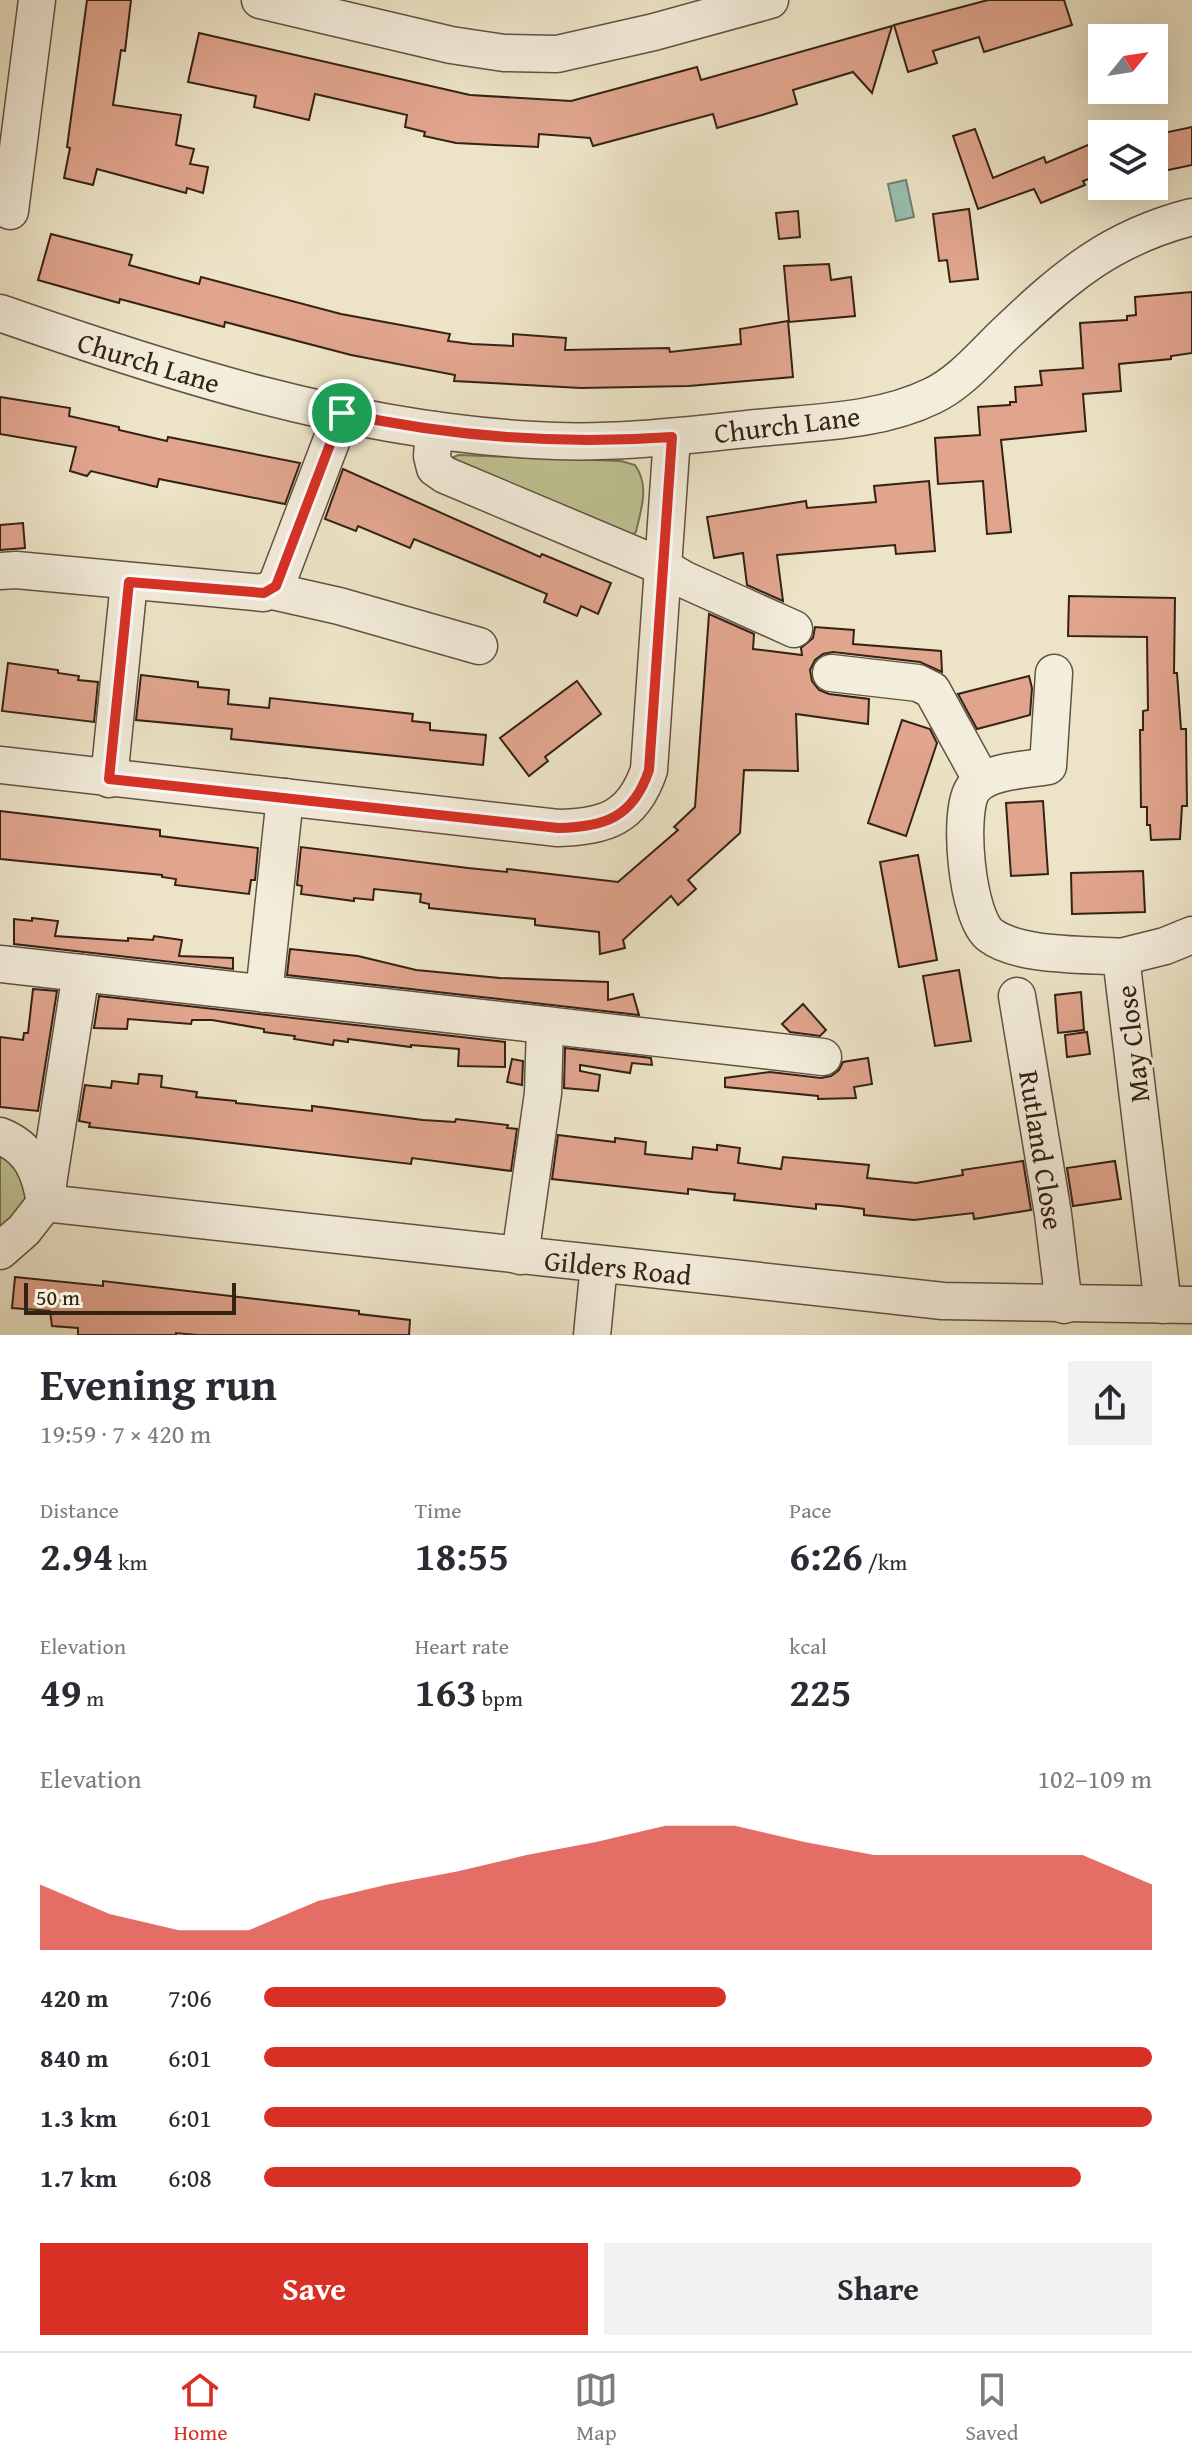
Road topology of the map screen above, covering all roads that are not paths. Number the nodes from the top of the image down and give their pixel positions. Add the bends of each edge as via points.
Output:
1 (37, 0) edge
2 (260, 0) edge
3 (770, 0) edge
4 (10, 211) dead end
5 (1192, 217) edge
6 (0, 313) edge
7 (342, 413) junction
8 (434, 430) junction
9 (672, 437) junction
10 (661, 566) junction
11 (0, 571) edge
12 (129, 582) junction
13 (268, 590) junction
14 (794, 629) dead end
15 (479, 646) dead end
16 (831, 673) dead end
17 (1054, 673) dead end
18 (0, 765) edge
19 (109, 779) junction
20 (982, 781) junction
21 (285, 797) junction
22 (1192, 935) edge
23 (1121, 957) junction
24 (0, 964) edge
25 (81, 973) junction
26 (264, 994) junction
27 (1017, 996) dead end
28 (545, 1025) junction
29 (823, 1057) dead end
30 (0, 1136) edge
31 (45, 1203) junction
32 (0, 1251) edge
33 (520, 1256) junction
34 (599, 1265) junction
35 (1064, 1305) junction
36 (1178, 1305) edge
37 (592, 1335) edge

1 - 4 street
2 - 3 street via 451,45 557,54
5 - 9 street, Church Lane via 1118,243 1082,266 936,395 901,409 834,420
6 - 7 street, Church Lane via 129,357
7 - 8 street, Church Lane
7 - 13 street via 276,586
8 - 9 street, Church Lane via 533,440
8 - 10 street via 432,456 435,468 445,475
9 - 10 street
10 - 14 street
10 - 21 street via 649,770 642,791 608,821 558,828
11 - 12 street
12 - 13 street
12 - 19 street
13 - 15 street
16 - 20 street via 918,683 932,690
17 - 20 street via 1048,766
18 - 19 street
19 - 21 street
20 - 23 street, May Close via 969,801 966,830 971,894 986,932 1025,949
21 - 26 street
22 - 23 street
23 - 36 street, May Close
24 - 25 street
25 - 26 street
25 - 31 street
26 - 28 street
27 - 35 street, Rutland Close
28 - 29 street
28 - 33 street via 543,1093
30 - 31 street via 26,1150 41,1177
31 - 32 street
31 - 33 street, Gilders Road
33 - 34 street, Gilders Road
34 - 35 street, Gilders Road via 943,1301
34 - 37 street
35 - 36 street, Gilders Road

